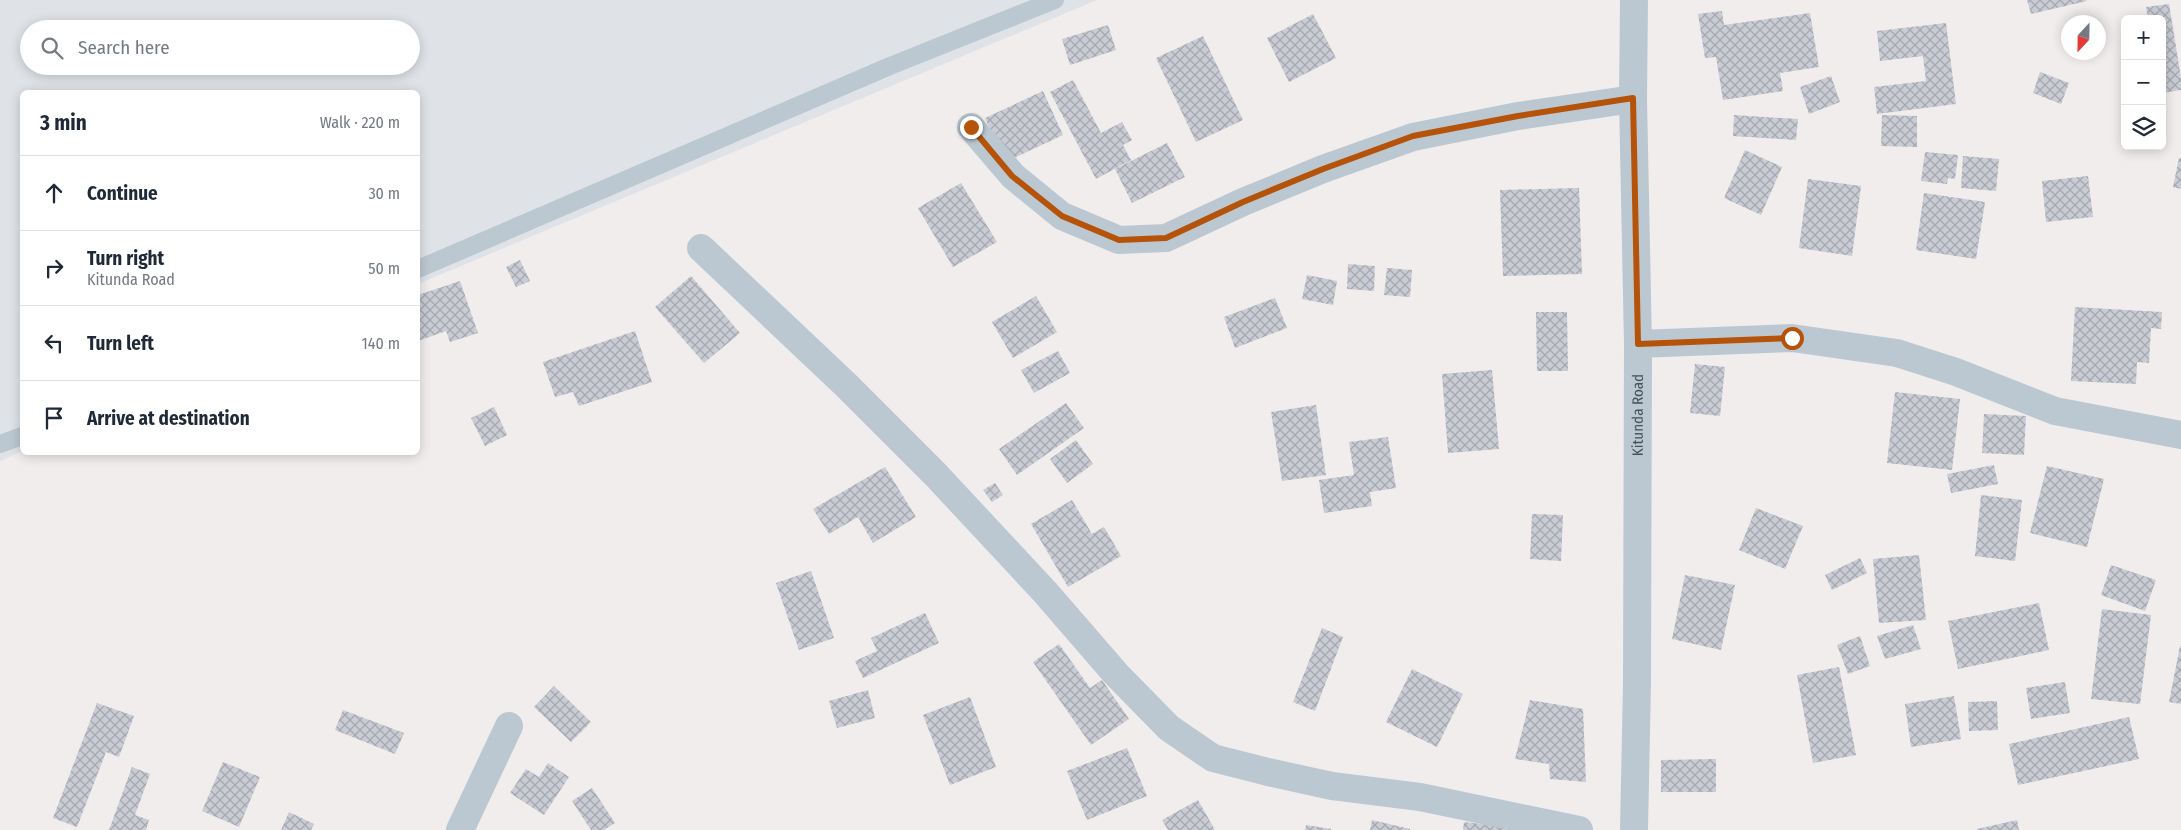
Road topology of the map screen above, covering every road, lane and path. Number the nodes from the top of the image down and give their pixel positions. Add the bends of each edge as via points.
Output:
1 (1055, 0) edge
2 (1634, 0) edge
3 (1633, 98) junction
4 (971, 127) dead end
5 (701, 248) dead end
6 (420, 268) edge
7 (1638, 344) junction
8 (2181, 436) edge
9 (20, 437) edge
10 (0, 444) edge
11 (508, 726) dead end
12 (460, 830) edge
13 (1579, 830) edge
14 (1634, 830) edge

1 - 6 lane via 890,66
2 - 3 street, Kitunda Road
3 - 4 street via 1413,136 1243,202 1166,238 1119,240 1062,216 1012,176
3 - 7 street, Kitunda Road
5 - 13 street via 936,475 1169,728 1213,758 1332,786 1420,797
7 - 8 street via 1792,338 1897,353 2055,411
7 - 14 street, Kitunda Road
9 - 10 lane
11 - 12 street

